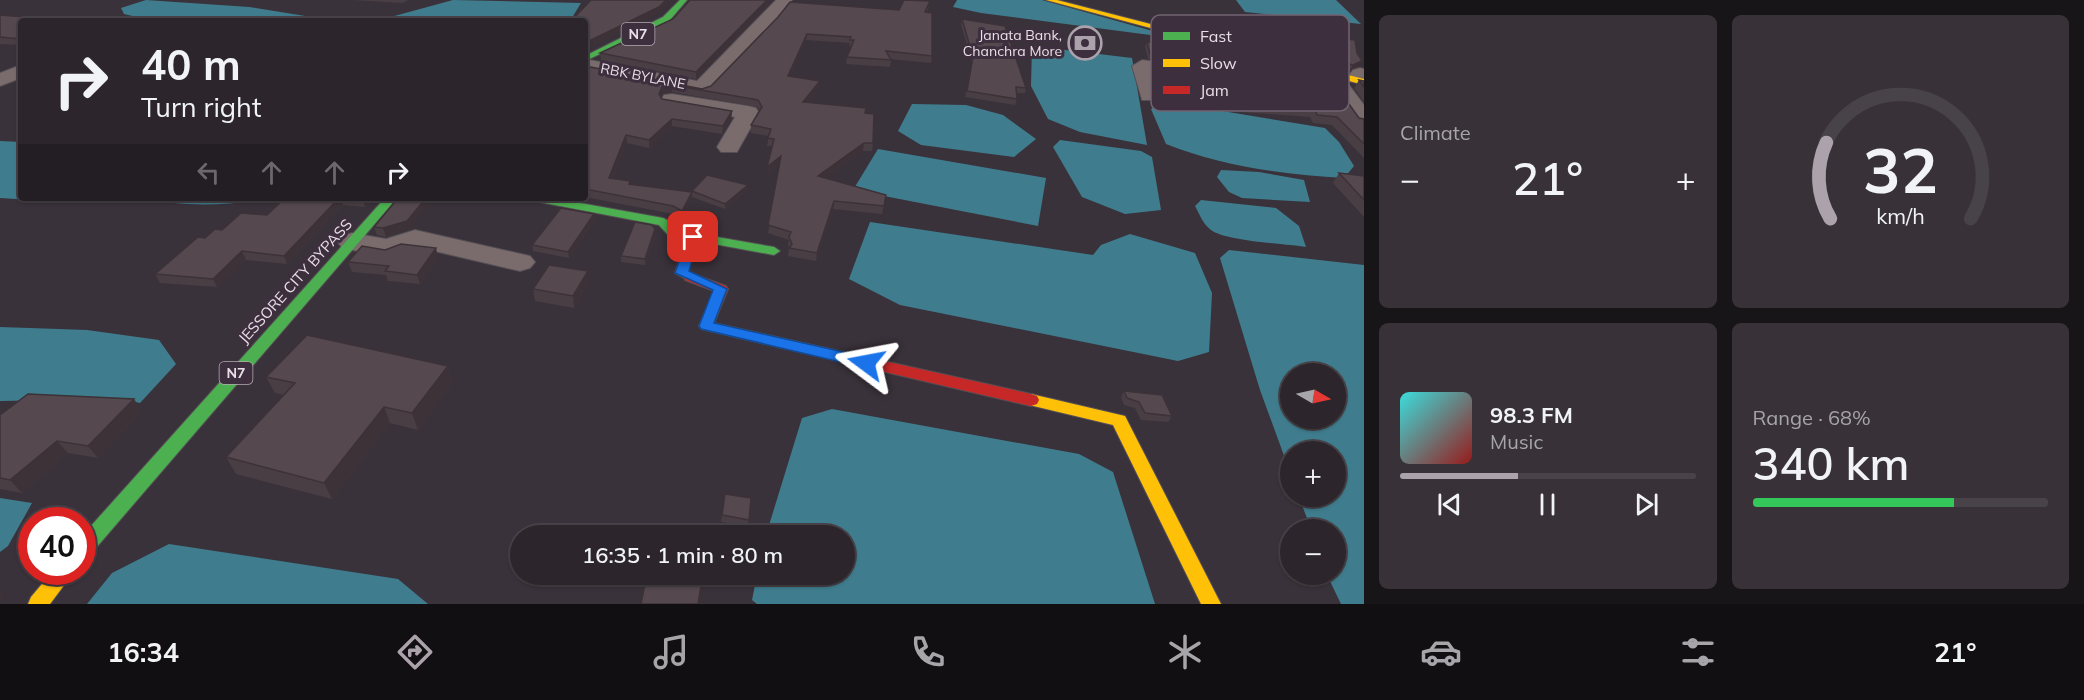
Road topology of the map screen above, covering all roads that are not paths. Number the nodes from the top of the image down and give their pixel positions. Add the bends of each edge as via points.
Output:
1 (684, 0) edge
2 (784, 0) edge
3 (1049, 0) edge
4 (1071, 0) edge
5 (1151, 21) edge
6 (1151, 26) edge
7 (588, 58) edge
8 (0, 60) edge
9 (18, 65) edge
10 (588, 65) edge
11 (1151, 67) edge
12 (18, 72) edge
13 (0, 80) edge
14 (588, 82) edge
15 (694, 95) junction
16 (1149, 96) dead end
17 (1349, 99) edge
18 (1364, 120) edge
19 (729, 147) dead end
20 (389, 201) edge
21 (550, 201) edge
22 (352, 242) junction
23 (520, 262) dead end
24 (96, 534) edge
25 (53, 585) edge
26 (38, 604) edge
27 (1211, 604) edge

1 - 7 main road, N7 via 666,19
2 - 15 street, RBK BYLANE
3 - 6 main road
4 - 5 main road
8 - 9 street
10 - 15 street, RBK BYLANE
11 - 16 street via 1142,66
12 - 13 street
14 - 15 street, RBK BYLANE
15 - 19 street, RBK BYLANE via 748,113
17 - 18 street
20 - 22 main road, JESSORE CITY BYPASS / N7
21 - 27 main road via 663,222 673,233 774,251 693,237 681,273 721,289 706,326 1119,420
22 - 23 street via 388,248 415,238
22 - 24 main road, JESSORE CITY BYPASS / N7
25 - 26 main road

